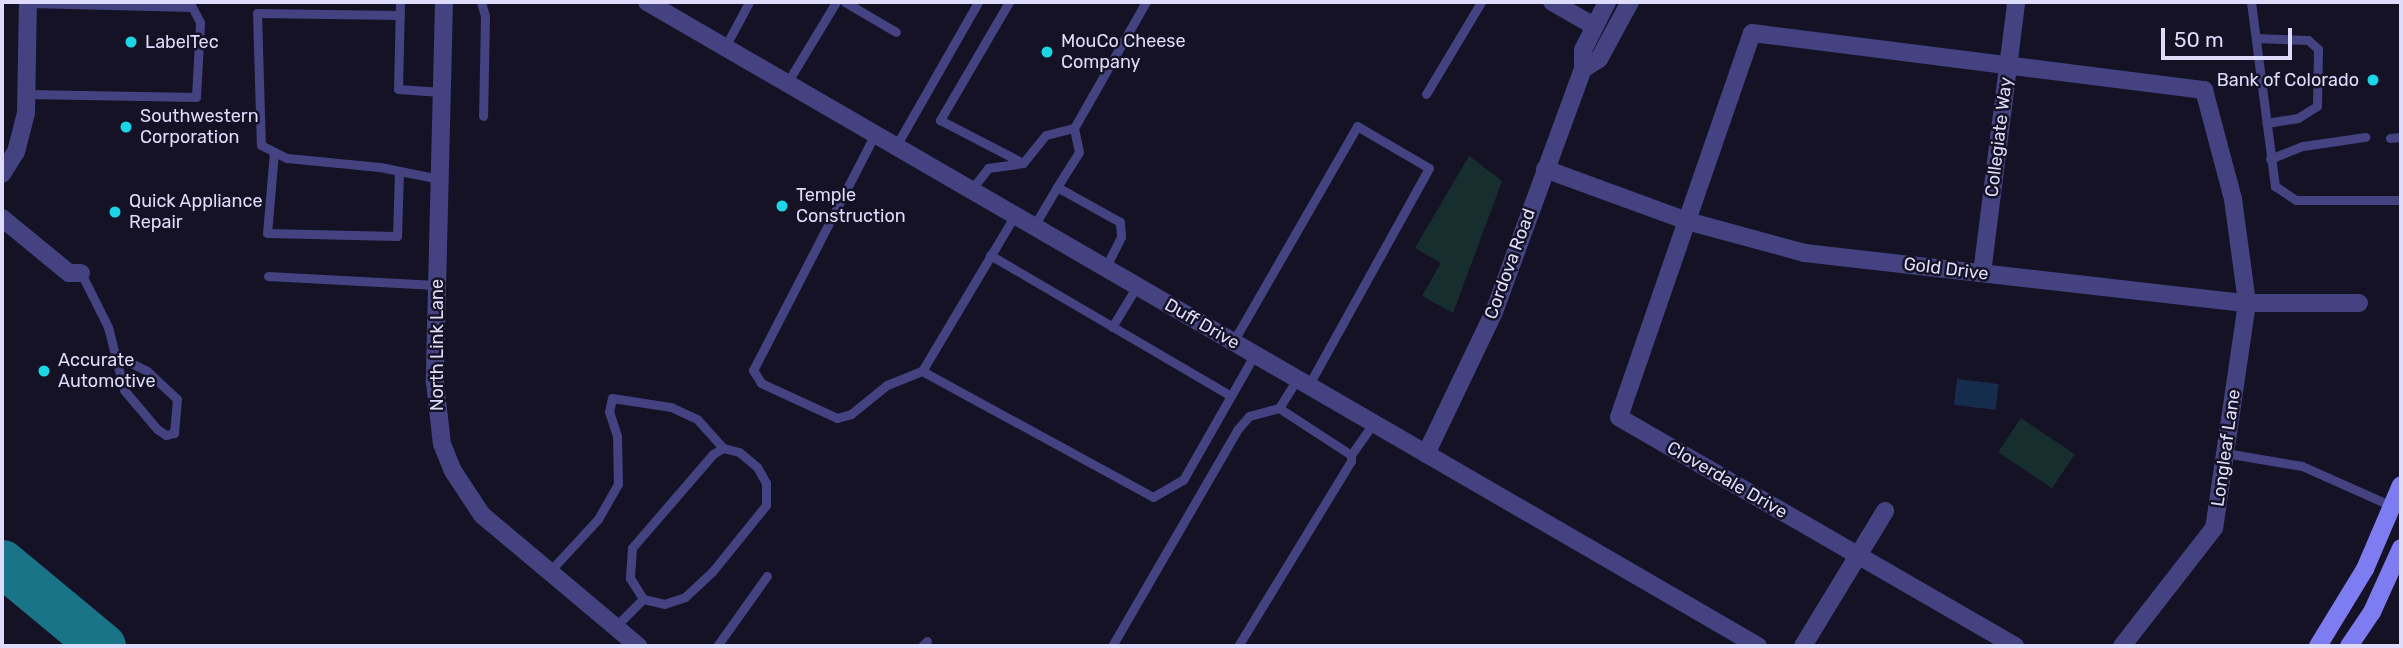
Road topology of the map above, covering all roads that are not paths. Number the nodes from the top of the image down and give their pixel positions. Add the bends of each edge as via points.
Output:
1 (28, 2) edge
2 (400, 2) edge
3 (444, 2) edge
4 (481, 2) edge
5 (647, 2) edge
6 (749, 2) edge
7 (836, 2) edge
8 (845, 2) edge
9 (978, 2) edge
10 (1009, 2) edge
11 (1146, 2) edge
12 (1481, 2) edge
13 (1552, 2) edge
14 (1606, 2) edge
15 (1630, 2) edge
16 (2015, 2) edge
17 (2251, 2) edge
18 (400, 15) junction
19 (1594, 26) junction
20 (896, 32) dead end
21 (2256, 38) junction
22 (725, 47) junction
23 (2008, 65) junction
24 (1583, 69) junction
25 (787, 83) junction
26 (441, 92) junction
27 (1426, 93) dead end
28 (27, 94) junction
29 (483, 116) dead end
30 (2266, 122) junction
31 (1074, 128) junction
32 (875, 134) junction
33 (2365, 137) dead end
34 (2401, 137) edge
35 (2390, 138) dead end
36 (896, 146) junction
37 (274, 152) junction
38 (2270, 159) junction
39 (1023, 163) junction
40 (1545, 169) junction
41 (400, 172) junction
42 (2, 174) edge
43 (439, 179) junction
44 (1057, 187) junction
45 (971, 190) junction
46 (2401, 200) edge
47 (1015, 215) junction
48 (2, 218) edge
49 (1687, 221) junction
50 (1034, 226) junction
51 (990, 255) junction
52 (1105, 268) junction
53 (81, 273) joint
54 (1982, 273) junction
55 (268, 276) dead end
56 (436, 285) junction
57 (1137, 286) junction
58 (2247, 303) junction
59 (2359, 303) dead end
60 (1112, 327) junction
61 (1233, 342) junction
62 (1255, 354) junction
63 (119, 357) junction
64 (922, 371) junction
65 (1302, 382) junction
66 (1231, 396) junction
67 (1279, 408) junction
68 (1373, 423) junction
69 (723, 448) junction
70 (2225, 453) junction
71 (1426, 454) junction
72 (1351, 455) junction
73 (2401, 485) edge
74 (2393, 507) junction
75 (1885, 511) dead end
76 (2401, 548) edge
77 (1857, 556) junction
78 (549, 572) junction
79 (767, 576) dead end
80 (643, 599) junction
81 (615, 627) junction
82 (638, 646) edge
83 (717, 646) edge
84 (1112, 646) edge
85 (1238, 646) edge
86 (1758, 646) edge
87 (1803, 646) edge
88 (2015, 646) edge
89 (2122, 646) edge
90 (2318, 646) edge
91 (2349, 646) edge

1 - 28 street
1 - 28 lane via 192,7 200,22 196,97
2 - 18 lane
3 - 26 street, North Link Lane
4 - 29 lane via 485,16
5 - 22 street, Duff Drive
6 - 22 lane
7 - 25 lane
8 - 20 lane
9 - 36 lane
10 - 39 lane via 940,120
11 - 31 lane
12 - 27 lane
13 - 19 street
14 - 19 street, Cordova Road
15 - 24 street, Cordova Road via 1599,59
16 - 23 street, Collegiate Way
17 - 21 lane
18 - 26 lane via 398,89
18 - 37 lane via 257,13 261,145
19 - 24 street, Cordova Road via 1583,50
21 - 30 lane
21 - 30 lane via 2308,40 2318,49 2317,106 2298,118
22 - 25 street, Duff Drive
23 - 49 street via 1752,33
23 - 54 street, Collegiate Way
23 - 58 street, Longleaf Lane via 2204,90 2233,199
24 - 40 street, Cordova Road
25 - 32 street, Duff Drive
26 - 43 street, North Link Lane
28 - 42 street via 16,152
30 - 38 lane
31 - 39 lane via 1046,135
31 - 44 lane via 1079,152
32 - 36 street, Duff Drive
32 - 64 lane via 753,370 761,383 837,418 851,414 887,385
33 - 38 lane via 2303,146
34 - 35 lane
36 - 45 street, Duff Drive
37 - 41 lane via 287,159
37 - 41 lane via 267,233 397,236
38 - 46 lane via 2275,186 2289,198
39 - 45 lane via 988,168
40 - 49 street, Gold Drive
40 - 71 street, Cordova Road via 1494,312
41 - 43 lane
43 - 56 street, North Link Lane
44 - 50 lane
44 - 52 lane via 1120,222 1121,237
45 - 47 street, Duff Drive
47 - 50 street, Duff Drive
47 - 51 lane
48 - 53 street via 69,273
49 - 54 street, Gold Drive via 1805,253
49 - 77 street, Cloverdale Drive via 1619,417
50 - 52 street, Duff Drive
51 - 60 lane
51 - 64 lane
52 - 57 street, Duff Drive
53 - 63 lane
54 - 58 street, Gold Drive
55 - 56 lane
56 - 78 street, North Link Lane via 436,412 446,453 482,515
57 - 60 lane
57 - 61 street, Duff Drive
58 - 59 street, Gold Drive
58 - 70 street, Longleaf Lane
60 - 66 lane
61 - 62 street, Duff Drive
61 - 65 lane via 1357,126 1429,168
62 - 65 street, Duff Drive
62 - 66 lane
63 - 63 lane via 124,390 157,429 166,435 174,433 177,399 147,371
64 - 66 lane via 1153,497 1183,480
65 - 67 lane
65 - 68 street, Duff Drive
67 - 72 lane
67 - 84 lane via 1248,416 1237,429
68 - 71 street, Duff Drive
68 - 72 lane
69 - 78 lane via 697,419 671,407 612,398 609,412 617,436 618,484 598,519
69 - 80 lane via 632,548 630,578
69 - 80 lane via 739,452 757,467 766,483 766,505 712,572 685,597 664,604
70 - 74 lane via 2302,466
70 - 89 street, Longleaf Lane via 2214,528
71 - 86 street, Duff Drive
72 - 85 lane
73 - 74 main road
74 - 90 main road via 2354,590
75 - 77 street
76 - 91 main road via 2372,612
77 - 87 street
77 - 88 street, Cloverdale Drive
78 - 81 street, North Link Lane
79 - 83 lane
80 - 81 lane
81 - 82 street, North Link Lane

